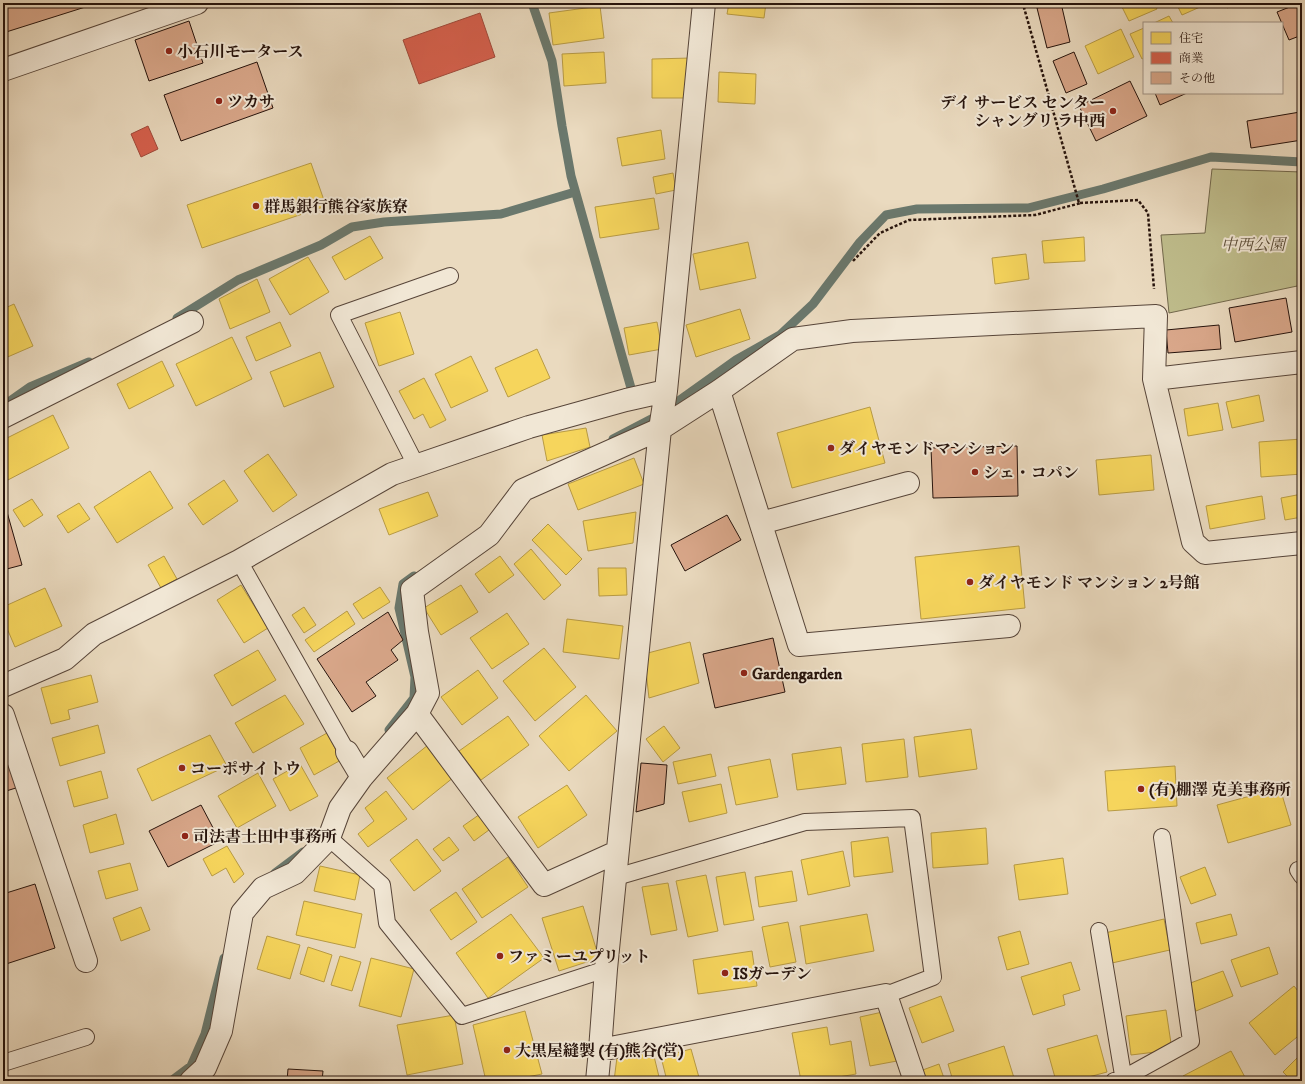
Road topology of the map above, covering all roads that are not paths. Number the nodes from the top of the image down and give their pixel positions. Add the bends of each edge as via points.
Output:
1 (197, 3) edge
2 (704, 3) edge
3 (3, 70) edge
4 (450, 276) dead end
5 (192, 322) dead end
6 (1302, 362) edge
7 (1154, 379) junction
8 (666, 391) junction
9 (719, 392) junction
10 (3, 417) edge
11 (660, 428) junction
12 (416, 465) junction
13 (908, 483) dead end
14 (761, 522) junction
15 (1302, 543) edge
16 (239, 561) junction
17 (1009, 626) dead end
18 (3, 686) edge
19 (3, 714) edge
20 (417, 714) junction
21 (347, 752) joint
22 (361, 776) junction
23 (1162, 837) dead end
24 (329, 838) junction
25 (617, 852) junction
26 (616, 877) junction
27 (1099, 931) dead end
28 (86, 961) dead end
29 (606, 968) junction
30 (886, 995) junction
31 (86, 1037) dead end
32 (600, 1050) junction
33 (3, 1063) edge
34 (1121, 1080) edge
35 (191, 1081) edge
36 (597, 1081) edge
37 (915, 1081) edge

1 - 3 street
2 - 8 street
4 - 12 lane via 339,315
5 - 10 street
6 - 7 street
7 - 9 street via 1156,316 852,331 793,339
7 - 15 street via 1193,542 1205,553
8 - 11 street
8 - 12 street via 529,428
9 - 11 street
9 - 14 street
11 - 20 street via 523,490 489,536 412,590 428,693
11 - 25 street
12 - 16 street via 392,474
13 - 14 street
14 - 17 street via 799,645
16 - 18 street via 94,634 65,659
16 - 21 lane
19 - 28 street
20 - 22 street
20 - 25 street via 544,885
21 - 22 street
22 - 24 street via 340,808
23 - 34 lane via 1191,1041
24 - 29 lane via 382,885 387,923 462,1016
24 - 35 street via 295,873 263,888 242,913 221,1031 205,1068
25 - 26 street
26 - 29 street
26 - 30 lane via 804,822 912,818 933,977
27 - 34 lane
29 - 32 street
30 - 32 street
30 - 37 street
31 - 33 lane
32 - 36 street

